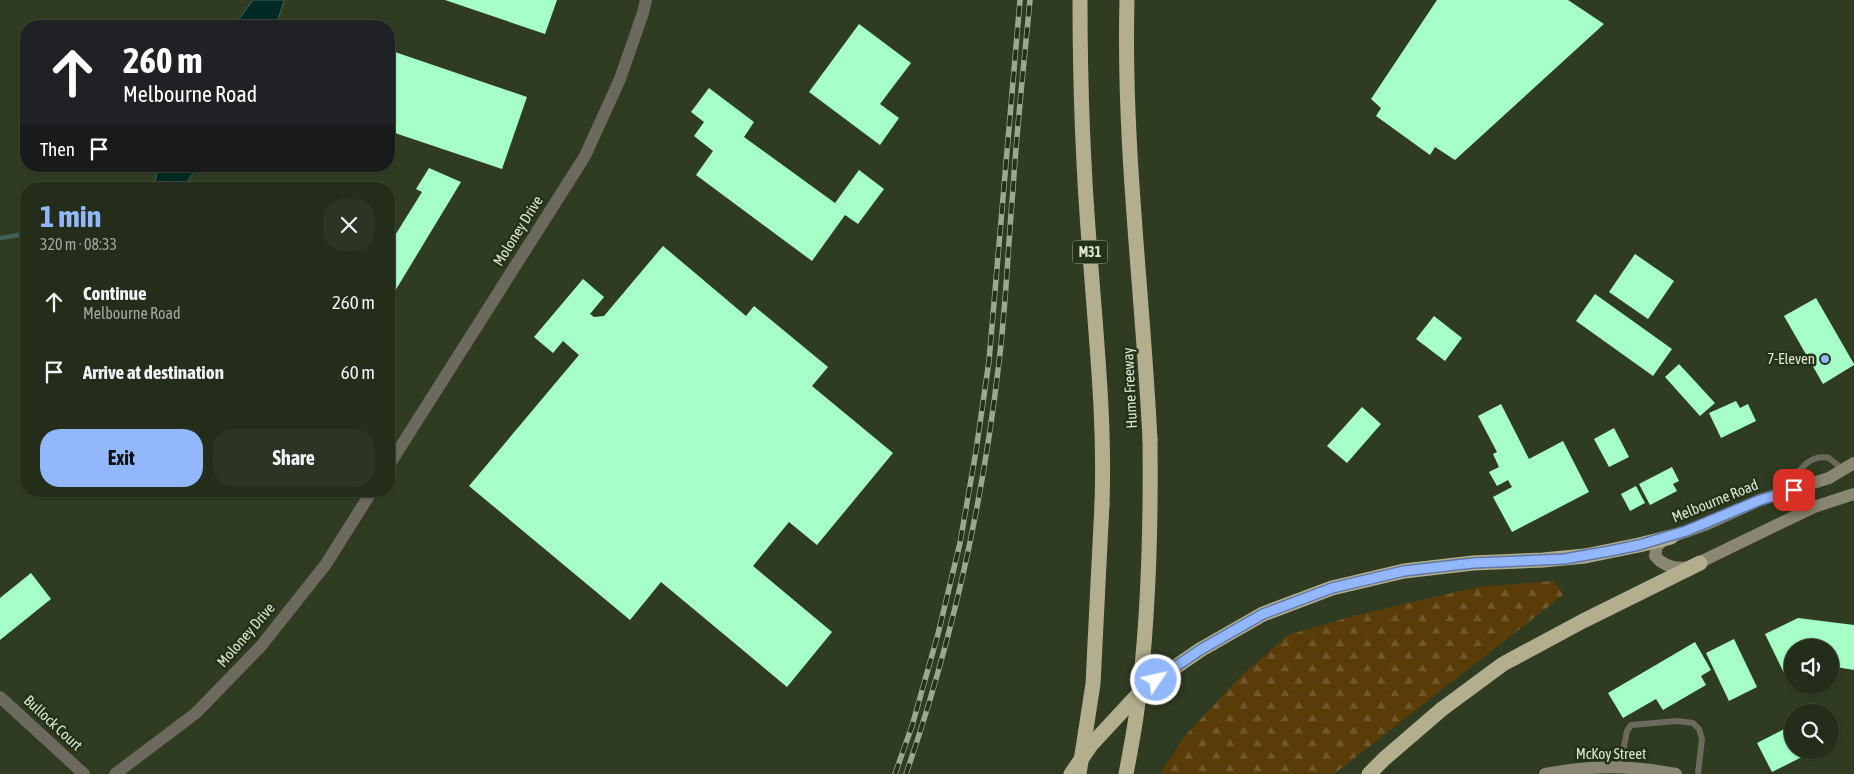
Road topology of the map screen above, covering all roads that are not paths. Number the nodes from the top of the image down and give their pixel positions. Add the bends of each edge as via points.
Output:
1 (646, 0) edge
2 (1080, 0) edge
3 (1127, 0) edge
4 (395, 456) edge
5 (1850, 465) edge
6 (1780, 493) junction
7 (1854, 494) edge
8 (368, 497) edge
9 (1671, 536) junction
10 (1700, 563) junction
11 (0, 697) edge
12 (1620, 767) junction
13 (1650, 772) edge
14 (84, 774) edge
15 (115, 774) edge
16 (1071, 774) edge
17 (1079, 774) edge
18 (1126, 774) edge
19 (1369, 774) edge
20 (1545, 774) edge
21 (1676, 774) edge
22 (1698, 774) edge

1 - 4 street, Moloney Drive via 620,79 585,156
2 - 17 highway, Hume Freeway / M31, bridge via 1084,184 1099,377 1103,478 1093,684
3 - 18 highway, Hume Freeway, bridge via 1130,145 1146,357 1151,509 1147,607 1137,710
5 - 6 main road, Melbourne Road via 1820,482
5 - 6 lane via 1840,467 1829,458 1818,458 1801,468
6 - 9 main road, Melbourne Road
7 - 10 main road via 1814,507
8 - 15 street, Moloney Drive via 326,564 261,646 196,714
9 - 10 main road via 1657,546 1655,554 1658,559 1677,567
9 - 16 highway via 1584,556 1404,571 1332,588 1263,614 1200,650 1142,690 1091,745
10 - 19 highway via 1503,664 1442,709
11 - 14 street, Bullock Court
12 - 13 main road, McKoy Street
12 - 20 main road, McKoy Street via 1588,767
12 - 22 lane via 1631,725 1677,721 1692,723 1699,729 1702,739
13 - 21 main road, McKoy Street

